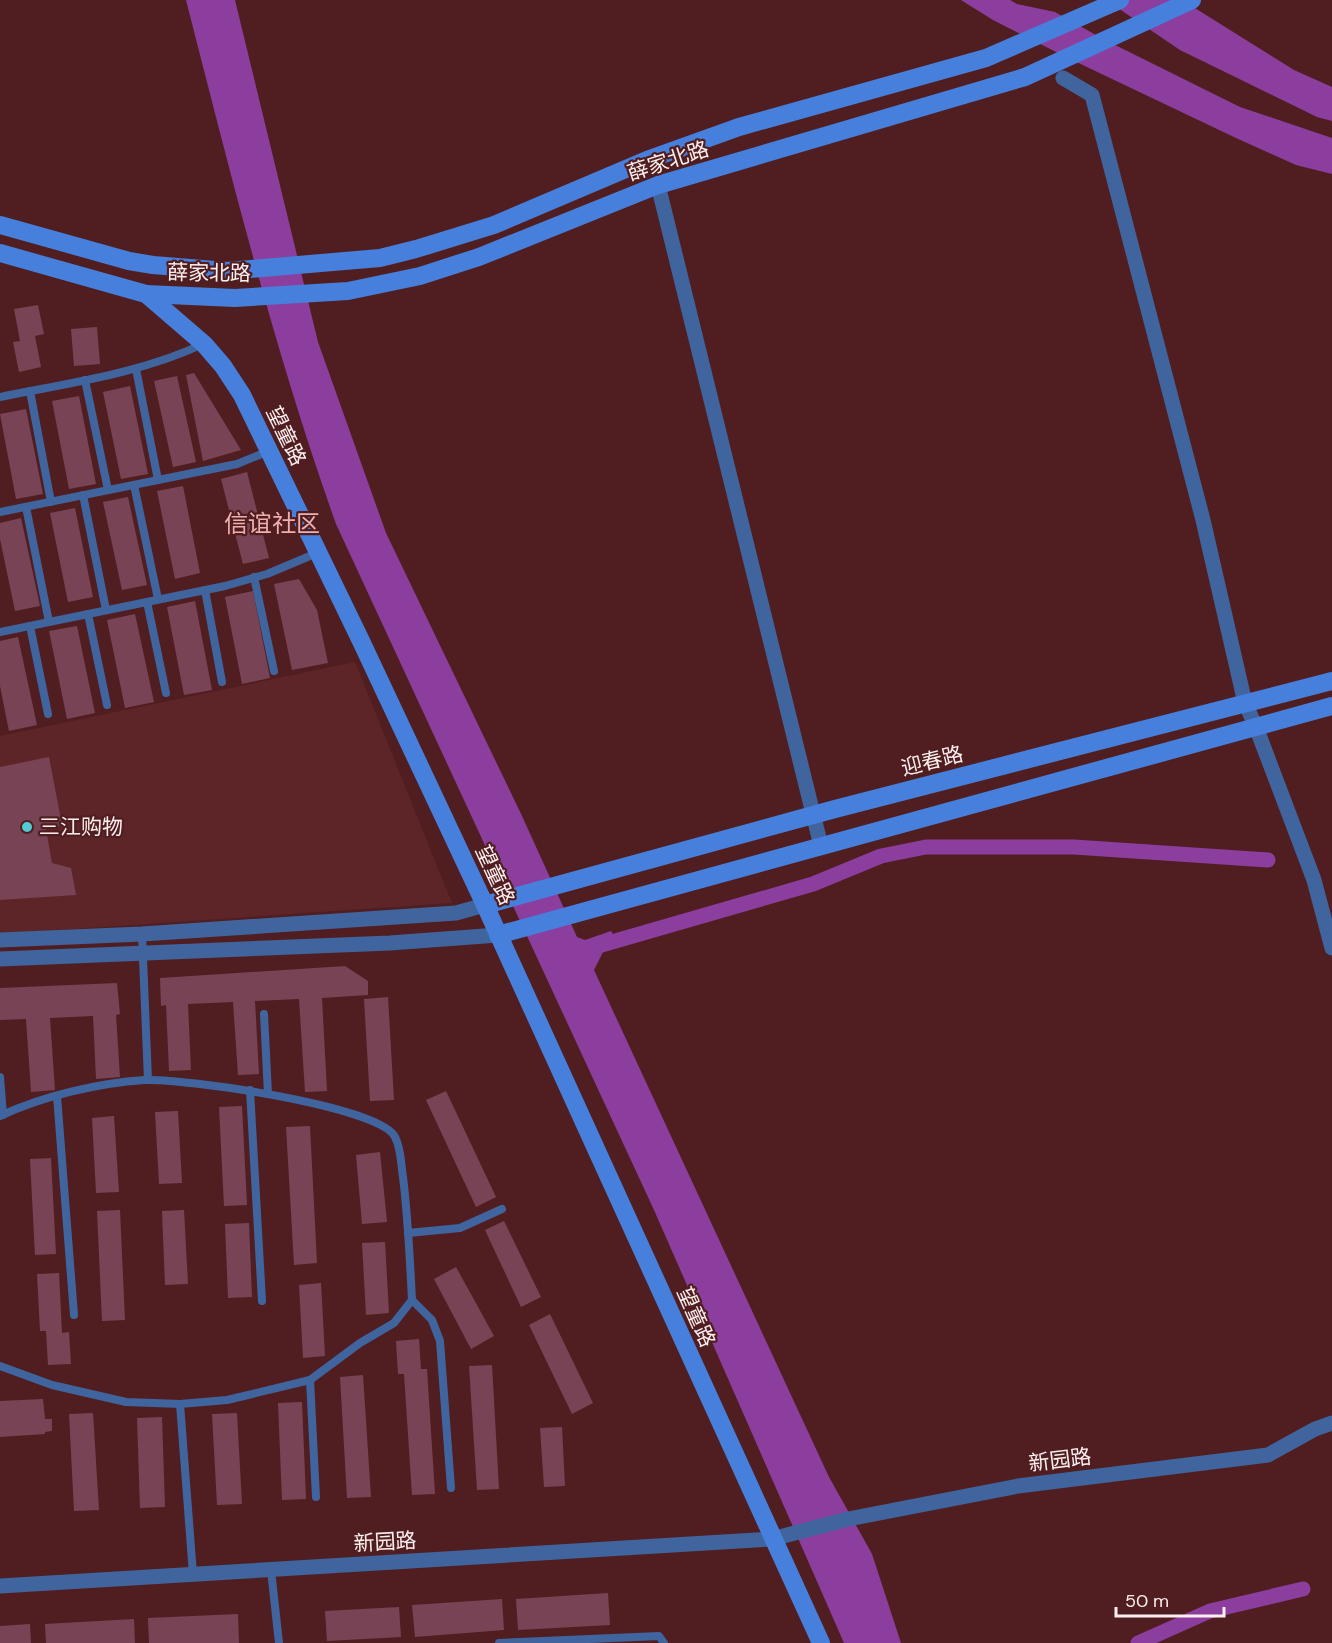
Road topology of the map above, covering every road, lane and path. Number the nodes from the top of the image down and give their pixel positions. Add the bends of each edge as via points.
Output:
1 (1120, 0) edge
2 (1192, 0) edge
3 (1057, 72) junction
4 (658, 185) junction
5 (0, 225) edge
6 (0, 253) edge
7 (146, 294) junction
8 (204, 344) junction
9 (136, 369) junction
10 (85, 380) junction
11 (30, 391) junction
12 (0, 397) edge
13 (269, 451) junction
14 (158, 480) junction
15 (134, 485) junction
16 (108, 490) junction
17 (83, 495) junction
18 (51, 502) junction
19 (26, 507) junction
20 (1, 509) edge
21 (318, 552) junction
22 (254, 577) junction
23 (205, 590) junction
24 (158, 599) junction
25 (147, 602) junction
26 (106, 610) junction
27 (88, 614) junction
28 (49, 622) junction
29 (30, 626) junction
30 (0, 632) edge
31 (274, 671) dead end
32 (1332, 681) edge
33 (222, 682) dead end
34 (165, 693) dead end
35 (1245, 703) junction
36 (107, 705) dead end
37 (1332, 706) edge
38 (48, 714) dead end
39 (1256, 727) junction
40 (815, 814) junction
41 (821, 846) junction
42 (485, 905) junction
43 (142, 934) junction
44 (498, 935) junction
45 (0, 940) edge
46 (1332, 948) edge
47 (142, 953) junction
48 (0, 959) edge
49 (264, 1014) dead end
50 (0, 1077) edge
51 (147, 1080) junction
52 (250, 1090) junction
53 (268, 1094) junction
54 (57, 1096) junction
55 (2, 1116) edge
56 (502, 1209) dead end
57 (408, 1233) junction
58 (412, 1300) junction
59 (262, 1301) dead end
60 (74, 1316) dead end
61 (0, 1366) edge
62 (310, 1380) junction
63 (180, 1404) junction
64 (1332, 1423) edge
65 (451, 1488) dead end
66 (316, 1497) dead end
67 (780, 1537) junction
68 (271, 1570) junction
69 (193, 1574) junction
70 (0, 1586) edge
71 (615, 1640) edge
72 (279, 1643) edge
73 (499, 1643) edge
74 (664, 1643) edge
75 (821, 1643) edge

1 - 5 main road, 薛家北路 via 986,58 740,127 647,160 494,225 380,258 237,270 171,266 129,261
2 - 3 main road, 薛家北路
3 - 4 main road, 薛家北路 via 1025,77
3 - 35 street via 1092,95 1203,520
4 - 7 main road, 薛家北路 via 479,257 420,276 348,291 244,297
4 - 40 street
6 - 7 main road, 望童路
7 - 8 main road, 望童路
8 - 9 lane
8 - 13 main road, 望童路 via 242,395
9 - 10 lane
9 - 14 lane
10 - 11 lane
10 - 16 lane
11 - 12 lane
11 - 18 lane
13 - 14 lane via 237,464
13 - 21 main road, 望童路
14 - 15 lane
15 - 16 lane
15 - 24 lane
16 - 17 lane
17 - 18 lane
17 - 26 lane
18 - 19 lane
19 - 20 lane
19 - 28 lane
21 - 22 lane
21 - 42 main road, 望童路
22 - 23 lane
22 - 31 lane
23 - 24 lane
23 - 33 lane
24 - 25 lane
25 - 26 lane
25 - 34 lane
26 - 27 lane
27 - 28 lane
27 - 36 lane
28 - 29 lane
29 - 30 lane
29 - 38 lane
32 - 35 main road, 迎春路
35 - 39 street
35 - 40 main road, 迎春路
37 - 39 main road
39 - 41 main road
39 - 46 street via 1314,880
40 - 41 street
40 - 42 main road, 迎春路
41 - 44 main road
42 - 43 street via 456,913
42 - 44 main road, 望童路
43 - 45 street
43 - 47 lane
44 - 47 street
44 - 67 main road, 望童路
47 - 48 street
47 - 51 lane
49 - 53 lane
50 - 55 lane
51 - 52 lane
51 - 54 lane
52 - 53 lane
52 - 59 lane
53 - 57 lane via 359,1115 378,1122 395,1135
54 - 55 lane
54 - 60 lane
56 - 57 lane via 460,1228
57 - 58 lane
58 - 62 lane via 394,1323
58 - 65 lane via 432,1320 440,1341
61 - 63 lane via 52,1385 126,1402
62 - 63 lane via 227,1400
62 - 66 lane
63 - 69 lane
64 - 67 street, 新园路 via 1268,1455 1018,1486 848,1519
67 - 68 street, 新园路
67 - 75 main road, 望童路
68 - 69 street, 新园路
68 - 72 lane
69 - 70 street, 新园路
71 - 73 lane
71 - 74 lane via 659,1636

